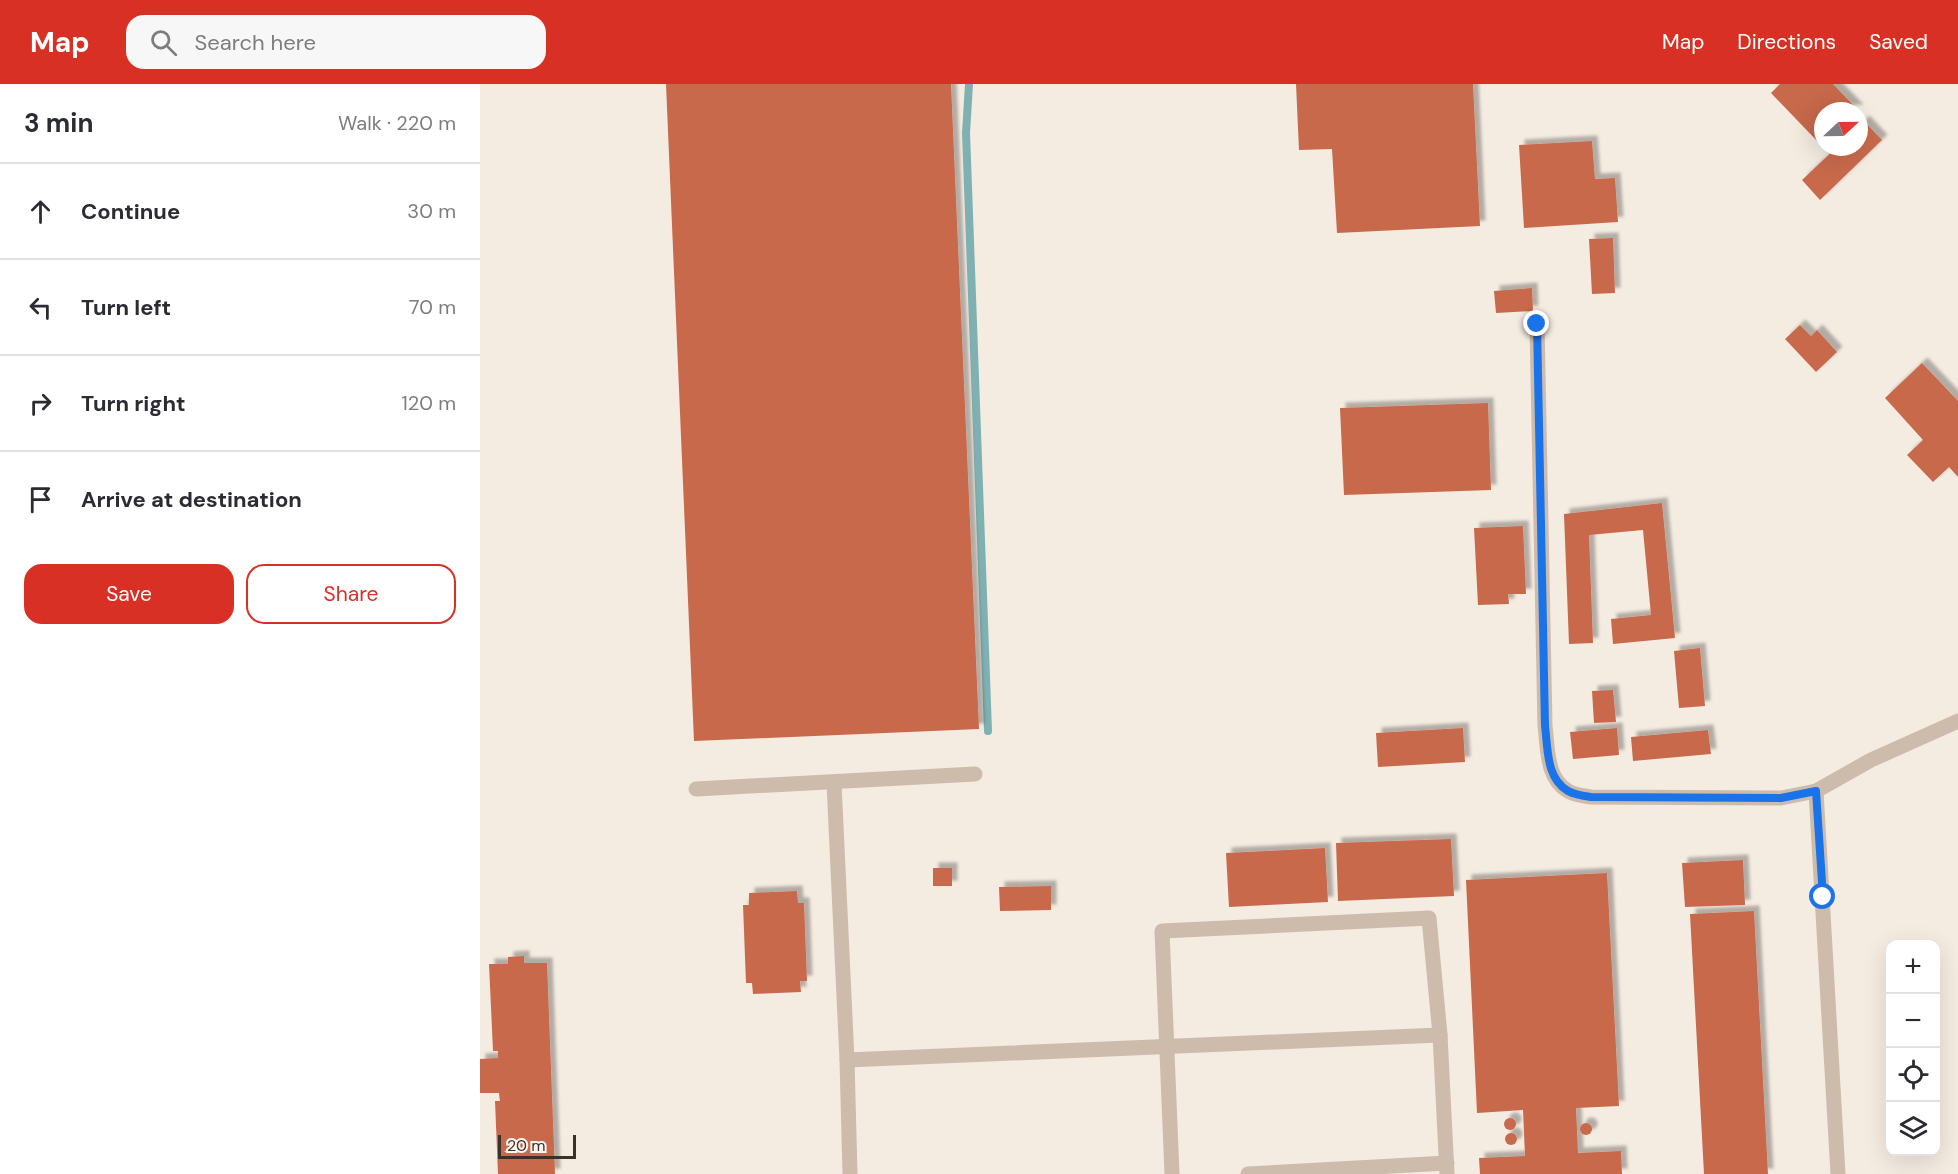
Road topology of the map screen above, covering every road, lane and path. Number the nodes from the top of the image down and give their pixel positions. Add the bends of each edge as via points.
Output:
1 (1537, 324) dead end
2 (1958, 721) edge
3 (975, 774) dead end
4 (834, 783) junction
5 (696, 789) dead end
6 (1816, 791) junction
7 (1440, 1035) junction
8 (1167, 1047) junction
9 (847, 1060) junction
10 (1447, 1169) edge
11 (850, 1174) edge
12 (1172, 1174) edge
13 (1248, 1174) edge
14 (1838, 1174) edge

1 - 6 street via 1545,726 1550,766 1558,783 1570,792 1591,797 1781,798
2 - 6 street via 1870,760
3 - 4 street
4 - 5 street
4 - 9 street
6 - 14 street
7 - 8 street
7 - 8 street via 1429,918 1162,932
7 - 10 street
8 - 9 street
8 - 12 street
9 - 11 street
10 - 13 street

